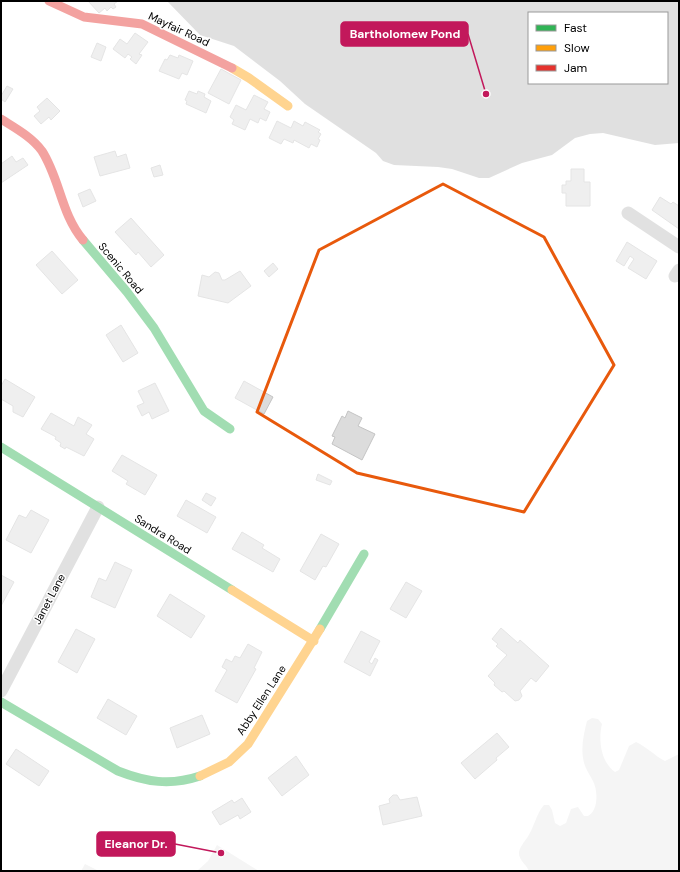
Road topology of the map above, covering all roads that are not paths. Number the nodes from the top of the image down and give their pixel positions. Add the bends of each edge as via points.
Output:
1 (49, 1) edge
2 (288, 106) dead end
3 (1, 119) edge
4 (628, 213) dead end
5 (679, 247) edge
6 (230, 429) dead end
7 (1, 447) edge
8 (98, 507) junction
9 (364, 554) dead end
10 (314, 641) junction
11 (1, 691) edge
12 (1, 702) edge

1 - 2 street, Mayfair Road via 84,17 142,24 212,57 249,78
3 - 6 street, Scenic Road via 25,134 41,150 51,167 74,229 154,328 204,411
4 - 5 street
7 - 8 street, Sandra Road
8 - 10 street, Sandra Road
8 - 11 street, Janet Lane
9 - 10 street, Abby Ellen Lane
10 - 12 street, Abby Ellen Lane via 247,745 207,774 172,782 143,780 118,771

